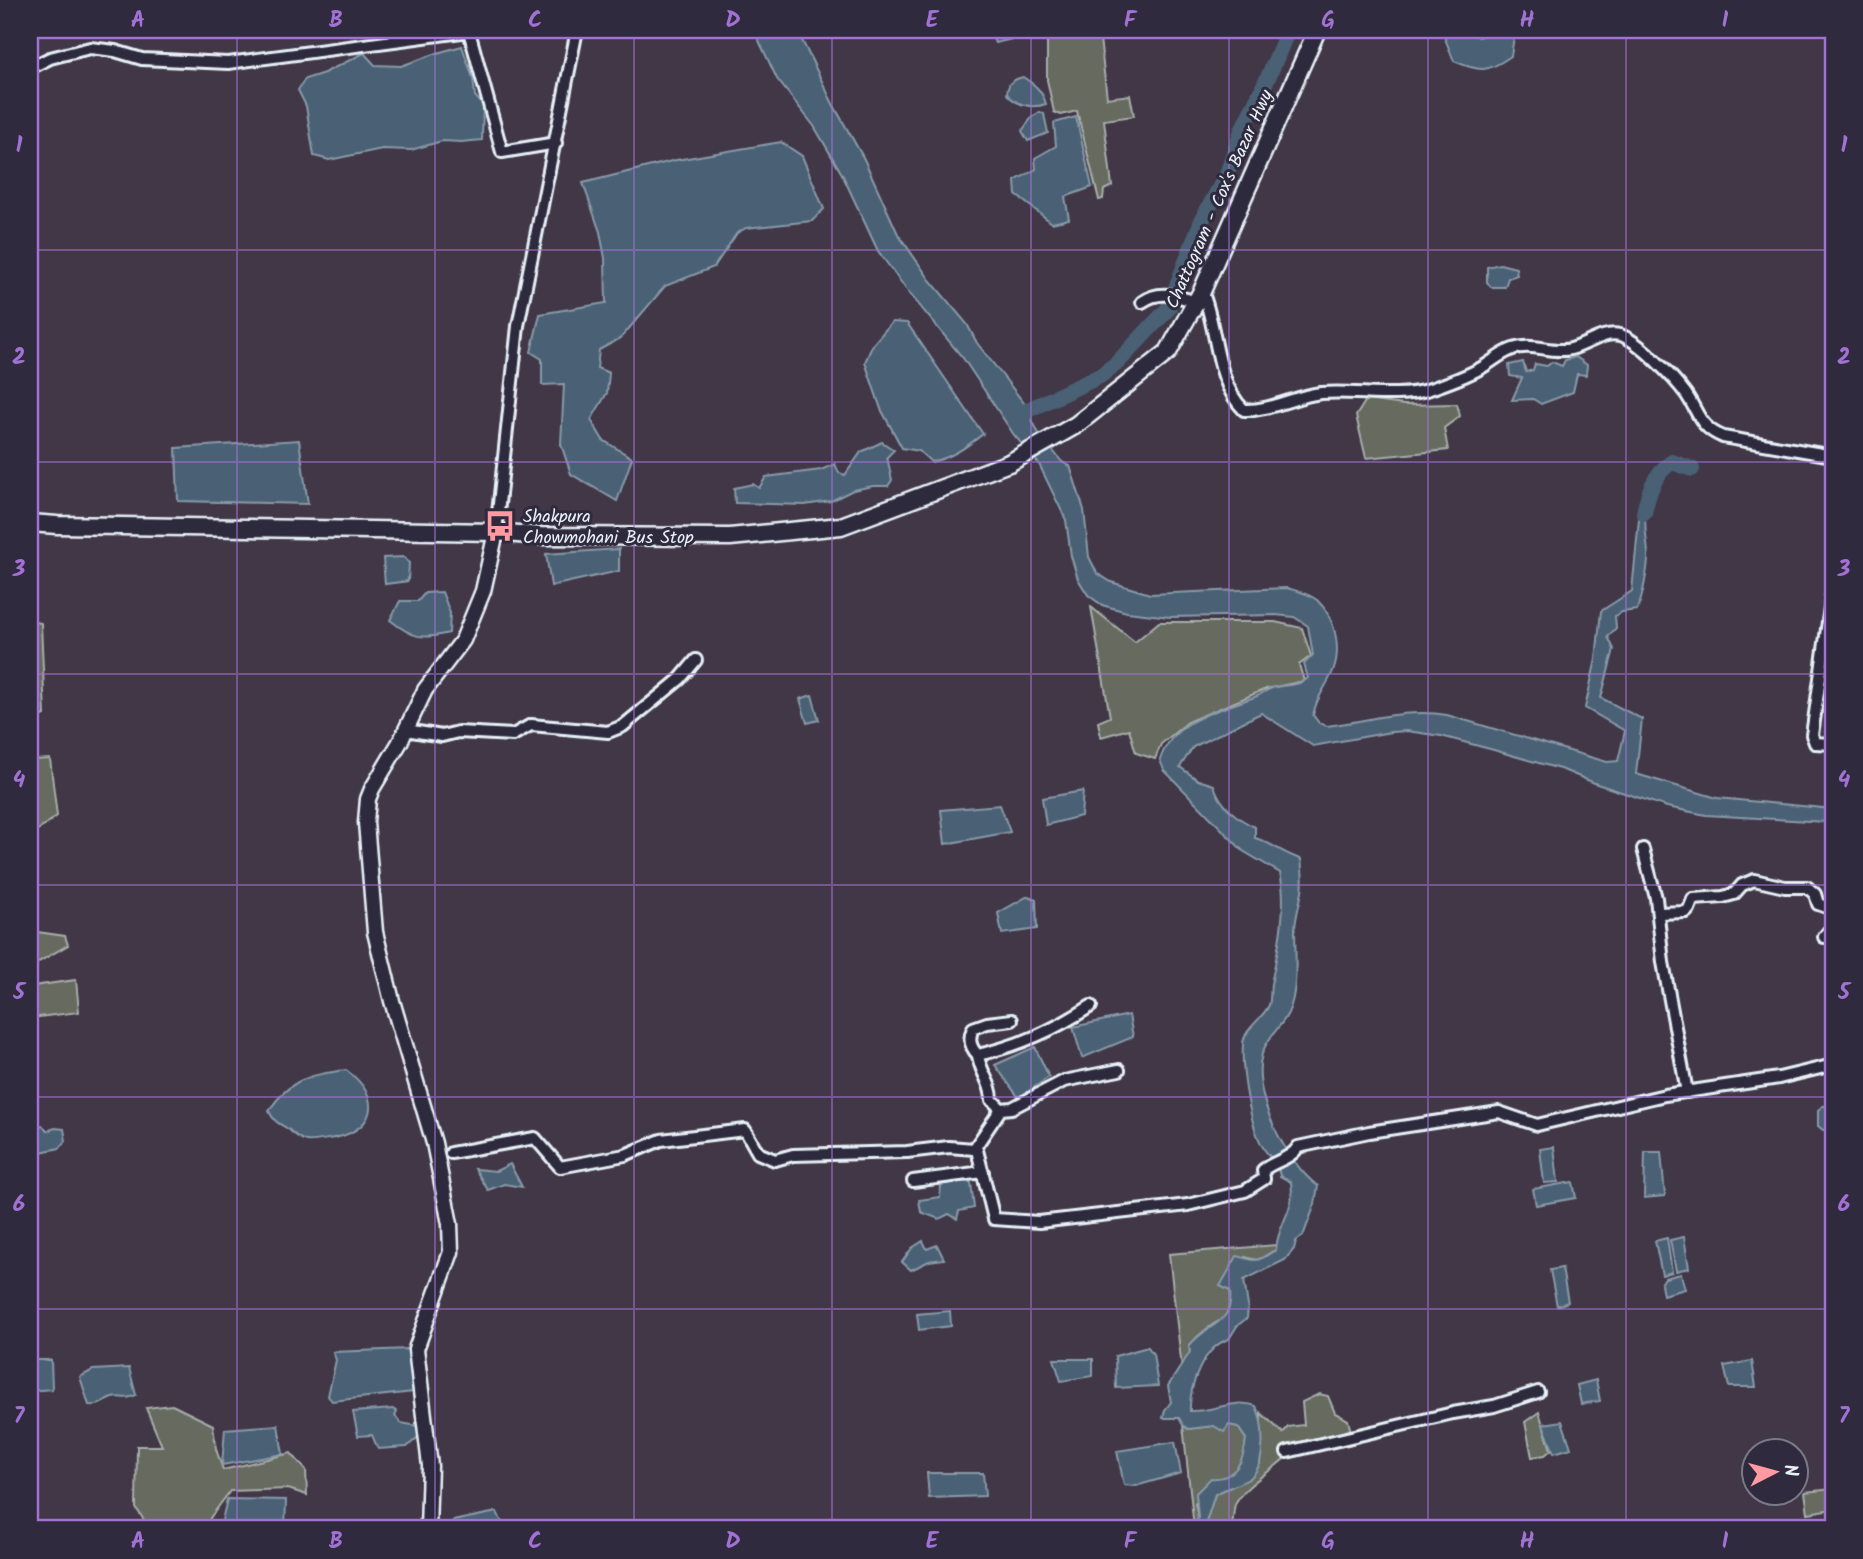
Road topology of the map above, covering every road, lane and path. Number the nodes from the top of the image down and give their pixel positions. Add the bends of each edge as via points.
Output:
1 (577, 30) edge
2 (1317, 30) edge
3 (30, 68) edge
4 (555, 143) junction
5 (1194, 297) junction
6 (1142, 302) dead end
7 (1833, 456) edge
8 (30, 523) edge
9 (496, 532) junction
10 (1833, 586) edge
11 (696, 660) dead end
12 (406, 730) junction
13 (1833, 744) edge
14 (1643, 849) dead end
15 (1658, 913) junction
16 (1824, 937) dead end
17 (1091, 1006) dead end
18 (1012, 1020) dead end
19 (978, 1055) junction
20 (1833, 1065) edge
21 (1119, 1070) dead end
22 (1687, 1092) junction
23 (1001, 1109) junction
24 (974, 1149) junction
25 (451, 1153) dead end
26 (983, 1172) junction
27 (913, 1181) dead end
28 (1538, 1392) dead end
29 (1286, 1452) dead end
30 (428, 1529) edge

1 - 4 street
2 - 5 highway, Chattogram - Cox's Bazar Hwy
3 - 4 street via 90,48 142,60 228,64 469,31 502,152
4 - 9 street via 518,326
5 - 6 street via 1152,295
5 - 7 street via 1211,312 1225,380 1244,410 1321,393 1424,391 1476,371 1516,348 1566,351 1605,333 1618,334 1633,340 1685,394 1703,425 1714,433
5 - 9 highway, Chattogram - Cox's Bazar Hwy via 1168,352 1076,425 1009,463 841,526 730,537
8 - 9 highway, Chattogram - Cox's Bazar Hwy
9 - 12 main road via 483,591 463,640 425,690
10 - 13 street via 1812,735 1815,743
11 - 12 street via 623,726 608,732 531,725 513,735 458,732 442,736
12 - 30 main road via 372,789 366,822 375,932 435,1143 450,1224 451,1252 416,1349 430,1466
14 - 15 street
15 - 16 street via 1686,912 1693,899 1734,894 1754,880 1807,887 1818,904 1832,909 1833,926
15 - 22 street
17 - 19 street via 1023,1043
18 - 19 street via 973,1028 969,1036
19 - 23 street via 992,1100
20 - 22 street
21 - 23 street via 1064,1081 1012,1108
22 - 26 street via 1536,1125 1499,1112 1369,1132 1298,1147 1294,1154 1272,1163 1263,1171 1264,1179 1245,1191 1188,1205 1039,1222 995,1219
23 - 24 street
24 - 25 street via 793,1155 775,1160 758,1153 745,1130 660,1140 625,1156 560,1167 536,1138
24 - 26 street
26 - 27 street
28 - 29 street via 1501,1405

